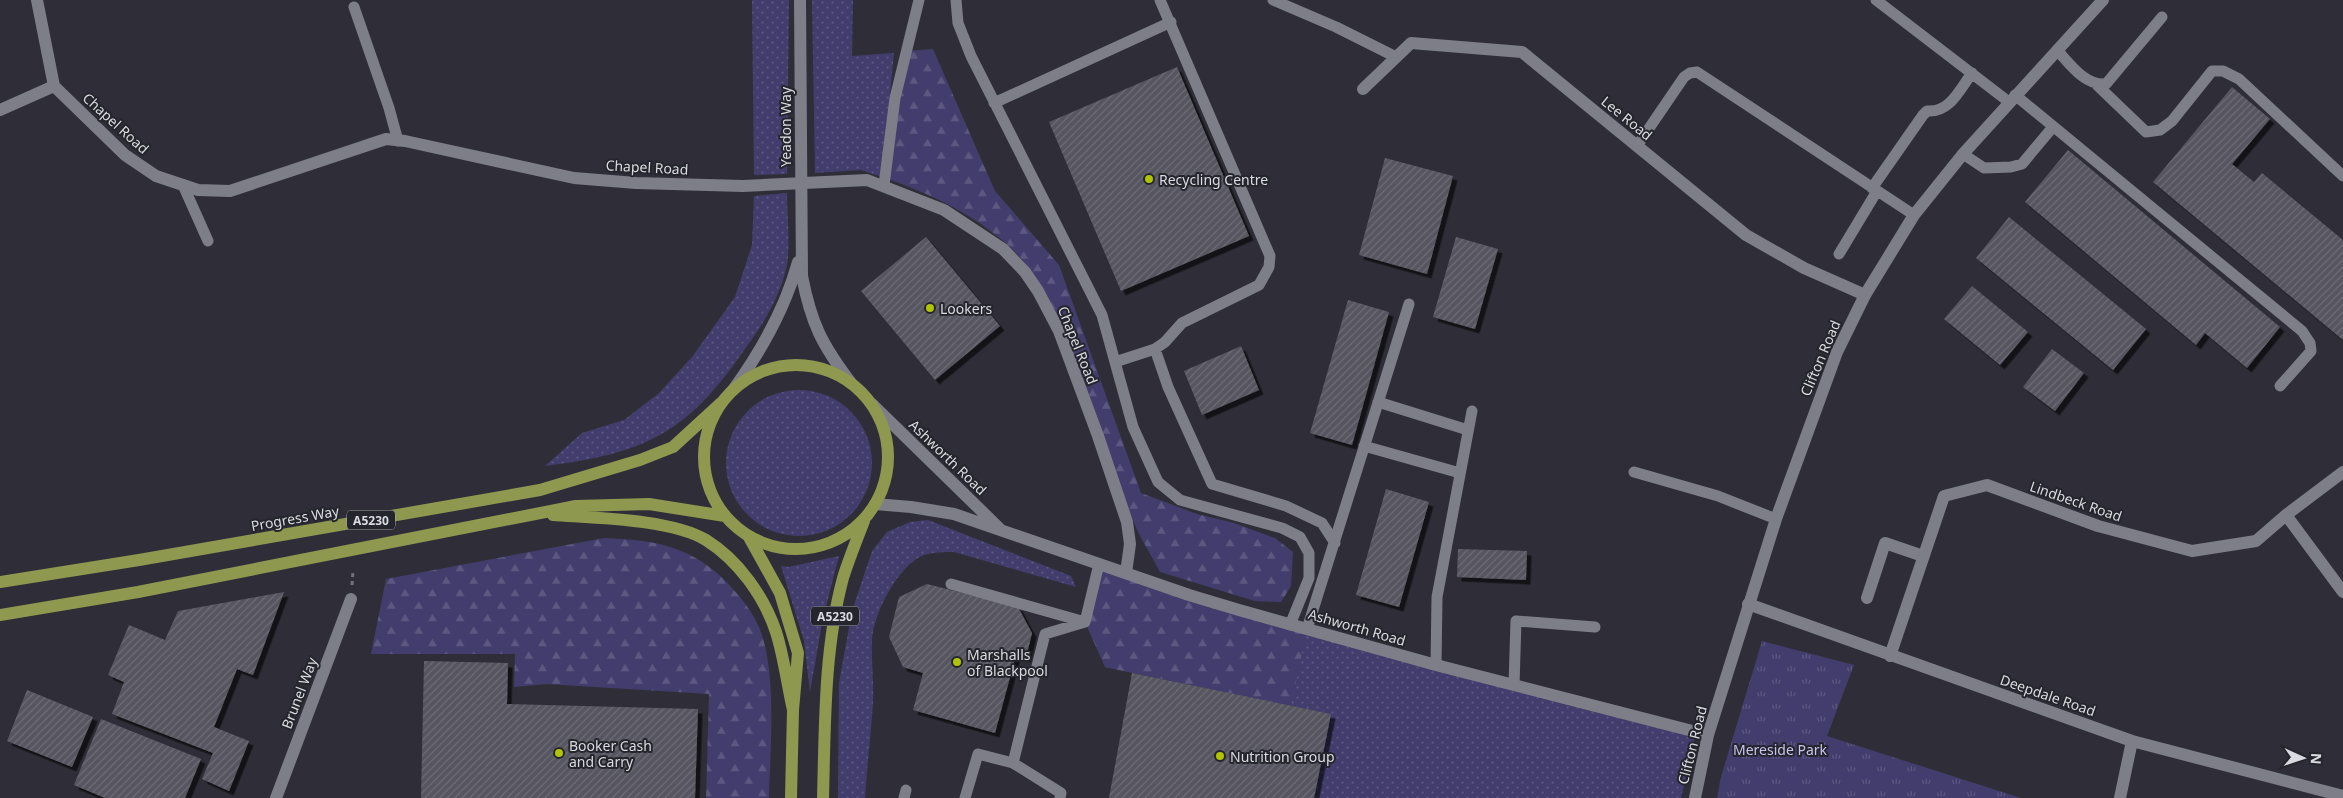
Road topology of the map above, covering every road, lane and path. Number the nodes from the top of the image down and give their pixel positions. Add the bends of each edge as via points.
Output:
1 (37, 0) edge
2 (800, 0) edge
3 (919, 0) edge
4 (956, 0) edge
5 (1160, 0) edge
6 (1272, 0) edge
7 (1876, 0) edge
8 (2103, 0) edge
9 (354, 7) dead end
10 (2162, 17) dead end
11 (1171, 22) junction
12 (2057, 50) junction
13 (1396, 57) junction
14 (1972, 73) junction
15 (2097, 85) junction
16 (54, 86) junction
17 (1363, 89) dead end
18 (2011, 98) junction
19 (994, 102) junction
20 (0, 110) edge
21 (2052, 128) junction
22 (398, 141) junction
23 (1637, 146) junction
24 (1963, 154) junction
25 (2343, 176) edge
26 (183, 185) junction
27 (884, 185) junction
28 (1874, 190) junction
29 (1914, 215) junction
30 (208, 241) dead end
31 (800, 254) junction
32 (1839, 254) dead end
33 (1865, 296) junction
34 (1409, 304) dead end
35 (1155, 349) junction
36 (1115, 362) junction
37 (851, 383) junction
38 (2280, 386) dead end
39 (733, 390) junction
40 (1378, 402) junction
41 (721, 403) junction
42 (872, 404) junction
43 (1472, 411) dead end
44 (1468, 430) junction
45 (1364, 446) junction
46 (1634, 472) dead end
47 (2343, 472) edge
48 (1460, 474) junction
49 (875, 504) junction
50 (542, 515) junction
51 (2286, 515) junction
52 (725, 516) junction
53 (1776, 519) junction
54 (864, 520) junction
55 (1002, 532) junction
56 (749, 537) junction
57 (1336, 543) junction
58 (1924, 556) junction
59 (1099, 564) junction
60 (1126, 573) junction
61 (0, 582) edge
62 (951, 584) dead end
63 (2343, 592) edge
64 (1867, 598) dead end
65 (351, 599) dead end
66 (1748, 604) junction
67 (0, 615) edge
68 (1085, 622) junction
69 (1290, 624) junction
70 (1595, 628) dead end
71 (1307, 629) junction
72 (1890, 656) junction
73 (1436, 665) junction
74 (1514, 685) junction
75 (793, 710) junction
76 (1708, 736) junction
77 (2132, 741) junction
78 (1013, 763) junction
79 (2343, 796) edge
80 (276, 798) edge
81 (791, 798) edge
82 (823, 798) edge
83 (965, 798) edge
84 (1060, 798) edge
85 (1695, 798) edge
86 (2120, 798) edge

1 - 16 street
2 - 31 street, Yeadon Way
3 - 27 lane via 895,98
4 - 19 lane via 958,23
5 - 11 lane
6 - 13 lane
7 - 14 lane
8 - 12 street, Clifton Road
9 - 22 lane via 390,108
10 - 15 lane via 2106,84
11 - 19 lane
11 - 35 lane via 1270,256 1270,267 1259,285 1182,323
12 - 15 lane via 2080,74
12 - 18 street, Clifton Road
13 - 17 street, Lee Road
13 - 23 street, Lee Road via 1411,43 1522,52
14 - 18 lane
14 - 28 lane via 1949,104 1942,109 1927,110
15 - 25 lane via 2146,132 2160,130 2172,121 2212,71 2223,71 2239,79
16 - 20 street
16 - 26 street, Chapel Road via 125,155 156,176
18 - 21 lane
18 - 24 street, Clifton Road
19 - 36 lane via 1102,315
21 - 24 lane via 2022,164 1984,168
21 - 38 lane via 2302,331 2311,351
22 - 26 street, Chapel Road via 367,144 230,191 198,190
22 - 27 street, Chapel Road via 574,178 743,186 851,179
23 - 28 lane via 1684,77 1697,72
23 - 33 street, Lee Road via 1746,235 1804,268
24 - 29 street, Clifton Road
26 - 30 lane
27 - 60 street, Chapel Road via 944,210 985,236 1003,249 1038,291 1059,331 1127,522 1130,544
28 - 29 lane
28 - 32 lane
29 - 33 street, Clifton Road
31 - 37 street, Yeadon Way via 805,294 819,335
31 - 39 street, Yeadon Way via 779,314
33 - 53 street, Clifton Road via 1837,352
34 - 40 lane
35 - 36 lane
35 - 57 lane via 1168,387 1212,484 1286,506 1322,524
36 - 69 lane via 1133,427 1158,482 1180,500 1282,528 1300,537 1309,554 1309,578
37 - 39 main road, A5230 via 822,368 791,365 760,372
37 - 42 main road, A5230
39 - 41 main road, A5230
40 - 44 lane
40 - 45 lane
41 - 52 main road, A5230 via 708,430 703,460 709,490
41 - 61 main road, Progress Way / A5230 via 673,447 540,490
42 - 49 main road, A5230 via 883,426 888,451 887,476
42 - 55 street, Ashworth Road
43 - 44 lane
44 - 48 lane
45 - 48 lane
45 - 57 lane
46 - 53 lane via 1718,496
47 - 51 street, Lindbeck Road
48 - 73 lane via 1437,597
49 - 54 main road, A5230
49 - 55 street, Ashworth Road via 954,514
50 - 52 main road, A5230 via 576,506 649,504
50 - 67 main road, A5230
50 - 75 main road, A5230 via 628,521 670,528 704,539 723,553 748,580 768,614 776,632
51 - 58 street, Lindbeck Road via 2256,541 2192,551 2098,526 1988,486 1944,496
51 - 63 street
52 - 56 main road, A5230
53 - 66 street, Clifton Road
54 - 56 main road, A5230 via 839,540 809,549 778,548
54 - 82 main road, A5230 via 843,578 832,633
55 - 59 street, Ashworth Road
56 - 75 main road, A5230 via 780,593 794,633 798,653
57 - 71 lane
58 - 64 street via 1885,543
58 - 72 street, Lindbeck Road
59 - 60 street, Ashworth Road
59 - 68 lane
60 - 69 street, Ashworth Road
62 - 68 lane
65 - 80 street, Brunel Way
66 - 72 street, Deepdale Road
66 - 76 street, Clifton Road
68 - 78 lane via 1046,634
69 - 71 street, Ashworth Road
70 - 74 lane via 1516,621
71 - 73 street, Ashworth Road
72 - 77 street, Deepdale Road
73 - 74 street, Ashworth Road
74 - 76 street, Ashworth Road
75 - 81 main road, A5230
76 - 85 street, Clifton Road
77 - 79 street, Deepdale Road
77 - 86 street
78 - 83 lane via 978,754
78 - 84 lane via 1061,793

